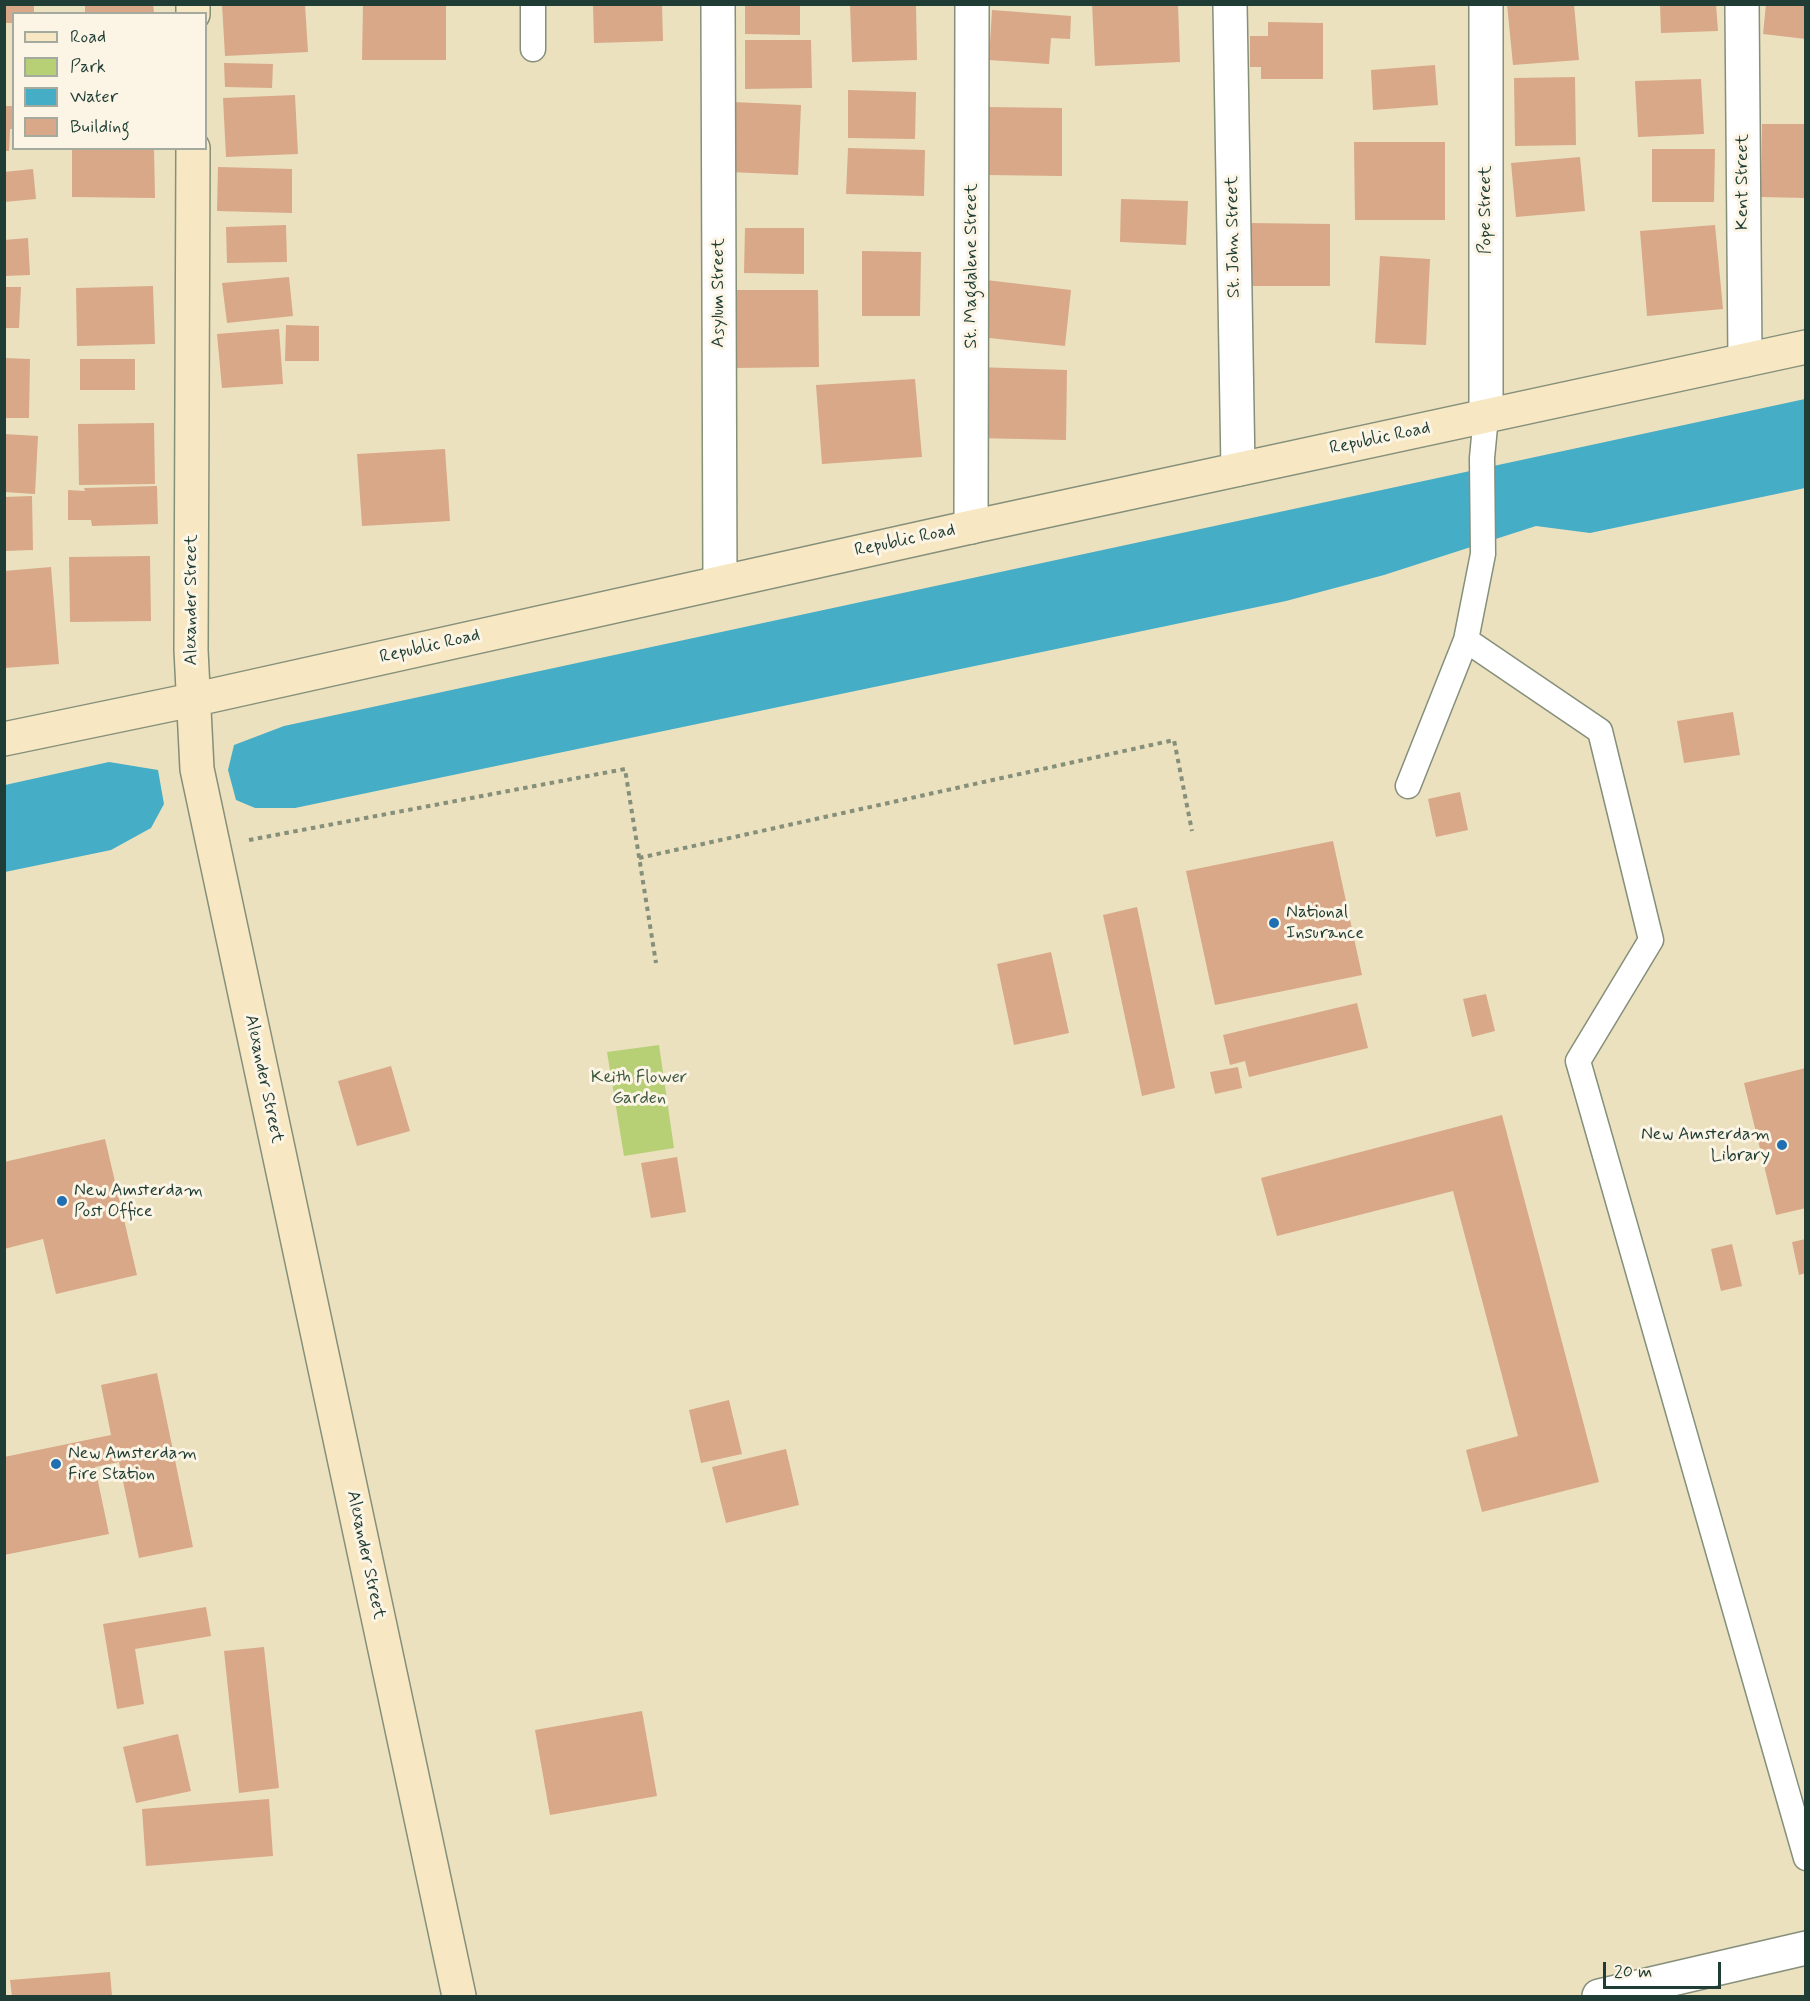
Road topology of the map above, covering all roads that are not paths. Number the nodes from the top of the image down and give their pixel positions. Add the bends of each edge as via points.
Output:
1 (533, 4) edge
2 (718, 4) edge
3 (972, 4) edge
4 (1230, 4) edge
5 (1486, 4) edge
6 (1742, 4) edge
7 (533, 49) dead end
8 (193, 150) edge
9 (1806, 347) edge
10 (1745, 360) junction
11 (1486, 416) junction
12 (1238, 469) junction
13 (970, 527) junction
14 (720, 582) junction
15 (1466, 640) junction
16 (192, 700) junction
17 (4, 740) edge
18 (1408, 786) dead end
19 (1806, 1858) edge
20 (1806, 1948) edge
21 (459, 1996) edge
22 (1599, 1996) edge

1 - 7 lane
2 - 14 street, Asylum Street
3 - 13 street, St. Magdalene Street
4 - 12 street, St. John Street
5 - 11 street, Pope Street
6 - 10 street, Kent Street
8 - 16 street, Alexander Street
9 - 10 street, Republic Road
10 - 11 street, Republic Road
11 - 12 street, Republic Road
11 - 15 lane via 1482,458 1483,554
12 - 13 street, Republic Road
13 - 14 street, Republic Road
14 - 16 street, Republic Road
15 - 18 lane
15 - 19 lane via 1600,730 1651,940 1578,1061
16 - 17 street, Republic Road
16 - 21 street, Alexander Street via 197,770
20 - 22 street

